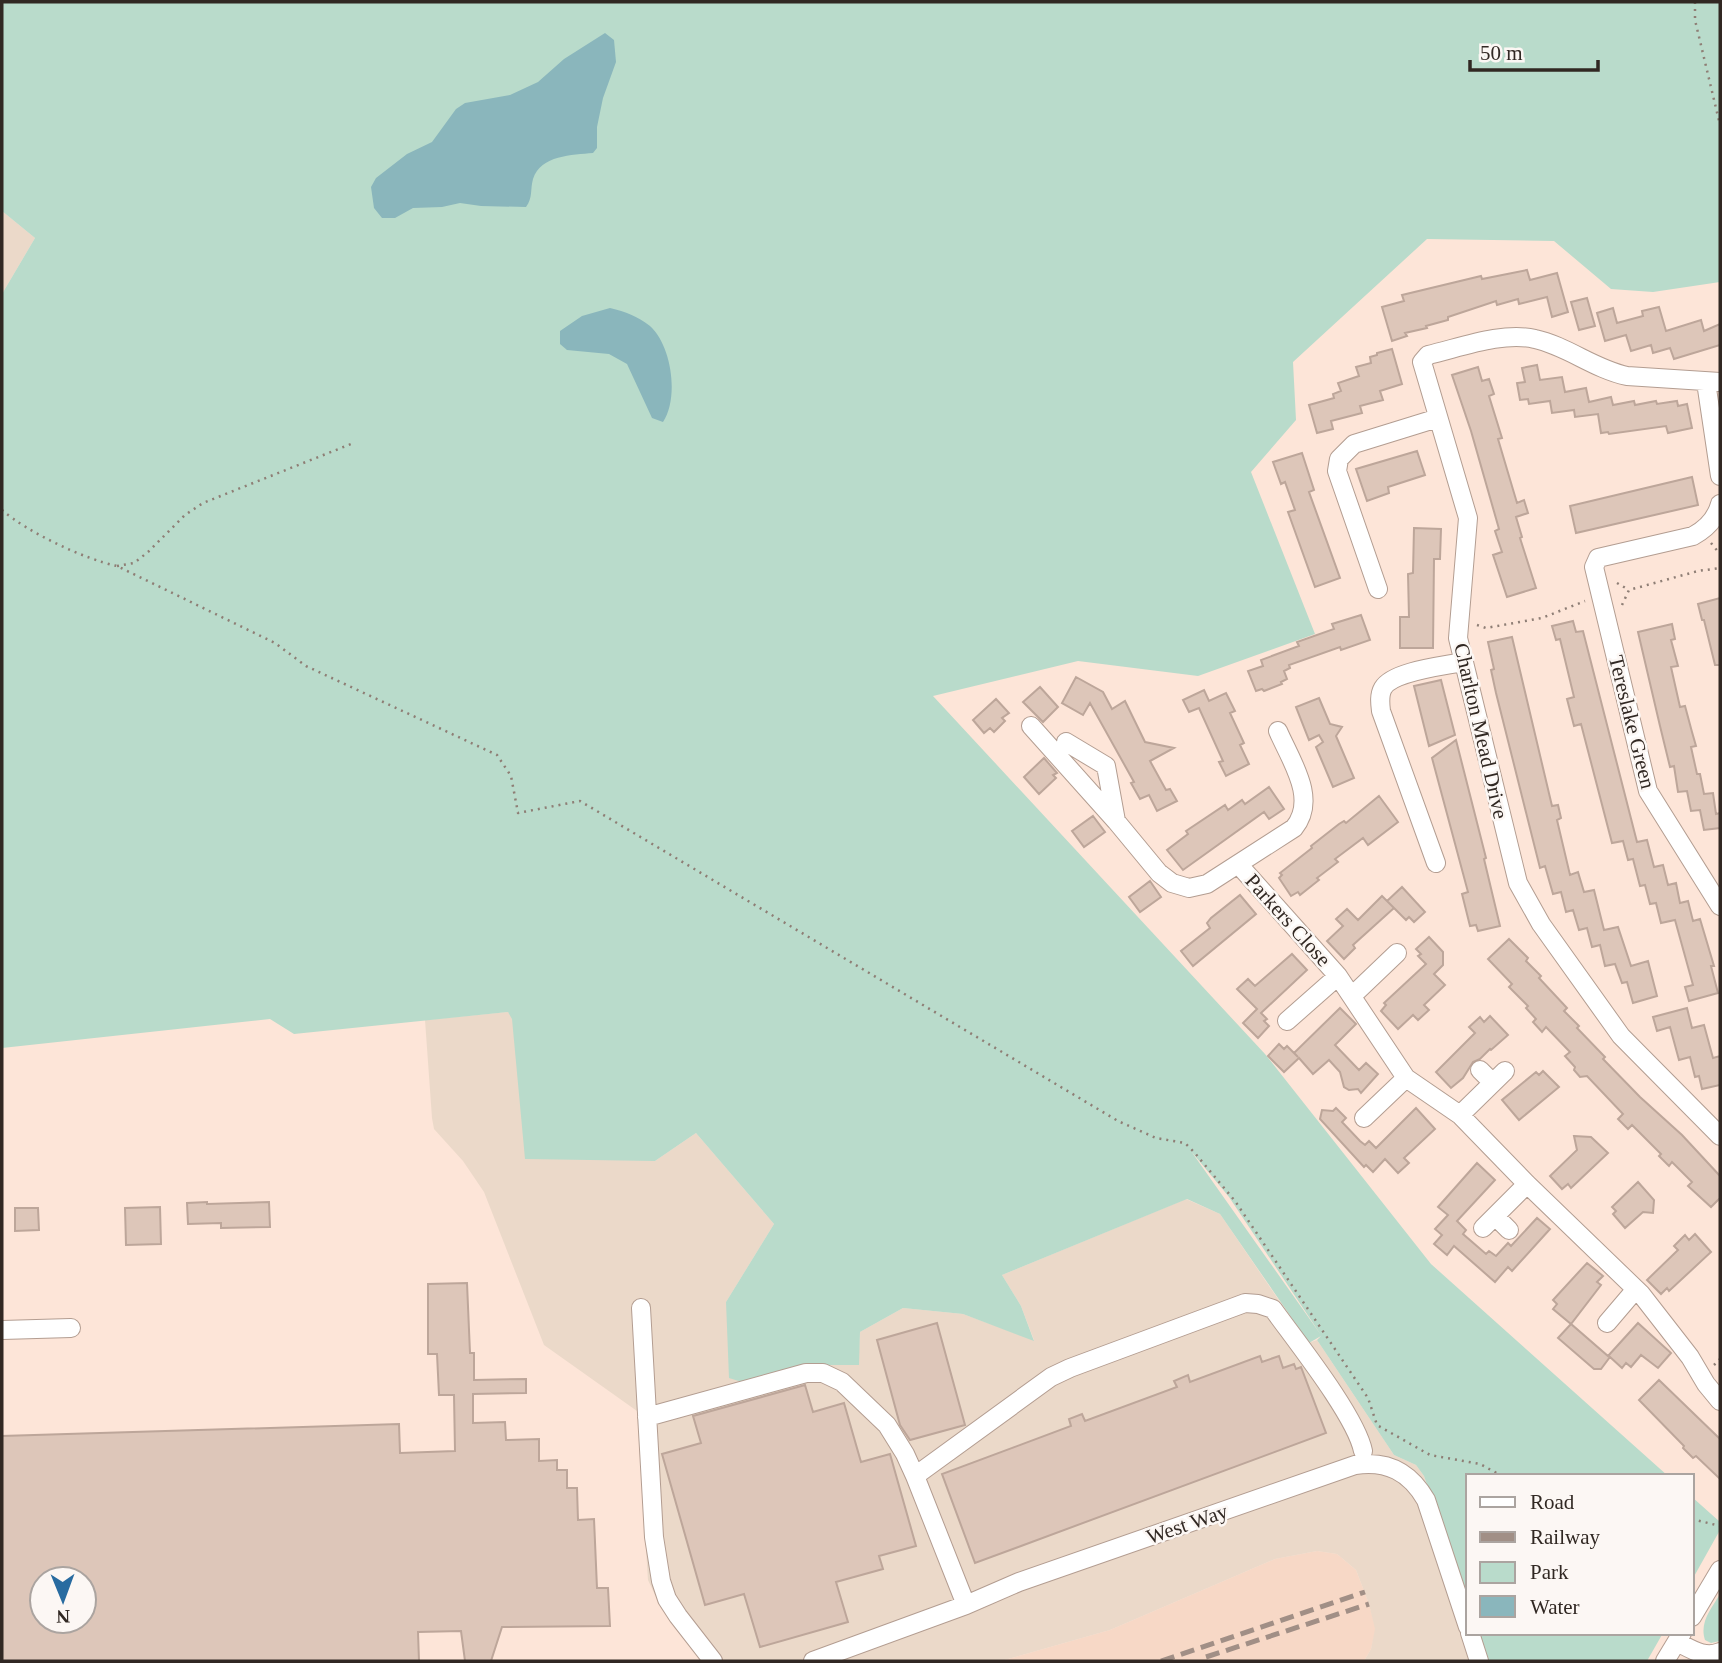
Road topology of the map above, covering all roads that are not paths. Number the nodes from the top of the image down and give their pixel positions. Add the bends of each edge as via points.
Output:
1 (1713, 382) edge
2 (1438, 418) junction
3 (1720, 476) edge
4 (1720, 504) edge
5 (1378, 589) dead end
6 (1463, 662) junction
7 (1031, 726) dead end
8 (1278, 731) dead end
9 (1066, 742) dead end
10 (1116, 821) junction
11 (1436, 863) dead end
12 (1238, 864) junction
13 (1720, 906) edge
14 (1397, 953) dead end
15 (1338, 976) junction
16 (1353, 995) junction
17 (1287, 1021) dead end
18 (1493, 1075) dead end
19 (1406, 1078) junction
20 (1368, 1110) dead end
21 (1460, 1115) junction
22 (1720, 1136) edge
23 (1527, 1184) junction
24 (1509, 1230) dead end
25 (1636, 1289) junction
26 (641, 1308) dead end
27 (1607, 1322) dead end
28 (71, 1328) dead end
29 (2, 1330) edge
30 (1720, 1401) edge
31 (647, 1417) junction
32 (1363, 1451) dead end
33 (915, 1476) junction
34 (1720, 1570) edge
35 (966, 1605) junction
36 (1694, 1614) edge
37 (1466, 1622) edge
38 (1471, 1635) edge
39 (1680, 1637) edge
40 (1720, 1652) edge
41 (713, 1661) edge
42 (813, 1661) edge
43 (1479, 1661) edge
44 (1665, 1661) edge

1 - 2 street, Charlton Mead Drive via 1612,373 1543,341 1504,338 1423,358
1 - 3 street
2 - 5 street via 1354,444 1339,459 1337,471
2 - 6 street, Charlton Mead Drive via 1468,517 1458,619
4 - 13 street, Tereslake Green via 1711,522 1693,536 1594,562 1648,792
6 - 11 street via 1400,676 1382,690 1380,699
6 - 22 street, Charlton Mead Drive via 1518,883 1541,924 1621,1036
7 - 10 street
8 - 12 street, Parkers Close via 1303,788 1302,818
9 - 10 street, Parkers Close via 1105,766
10 - 12 street, Parkers Close via 1172,883 1189,888 1207,884
12 - 15 street, Parkers Close
14 - 16 street
15 - 16 street, Parkers Close
15 - 17 street
16 - 19 street, Parkers Close
18 - 21 street
19 - 20 street
19 - 21 street
21 - 23 street
23 - 24 street via 1489,1222
23 - 25 street
25 - 27 street
25 - 30 street
26 - 31 street
28 - 29 street
31 - 33 street via 806,1373 823,1373 842,1382 887,1425
31 - 41 street via 660,1581 678,1616
32 - 33 street via 1337,1400 1273,1309 1245,1303 1051,1377
33 - 35 street
34 - 36 street
35 - 37 street, West Way via 1019,1582 1370,1463 1398,1470 1419,1487
35 - 42 street, West Way
38 - 43 street
39 - 40 street via 1701,1654
39 - 44 street

